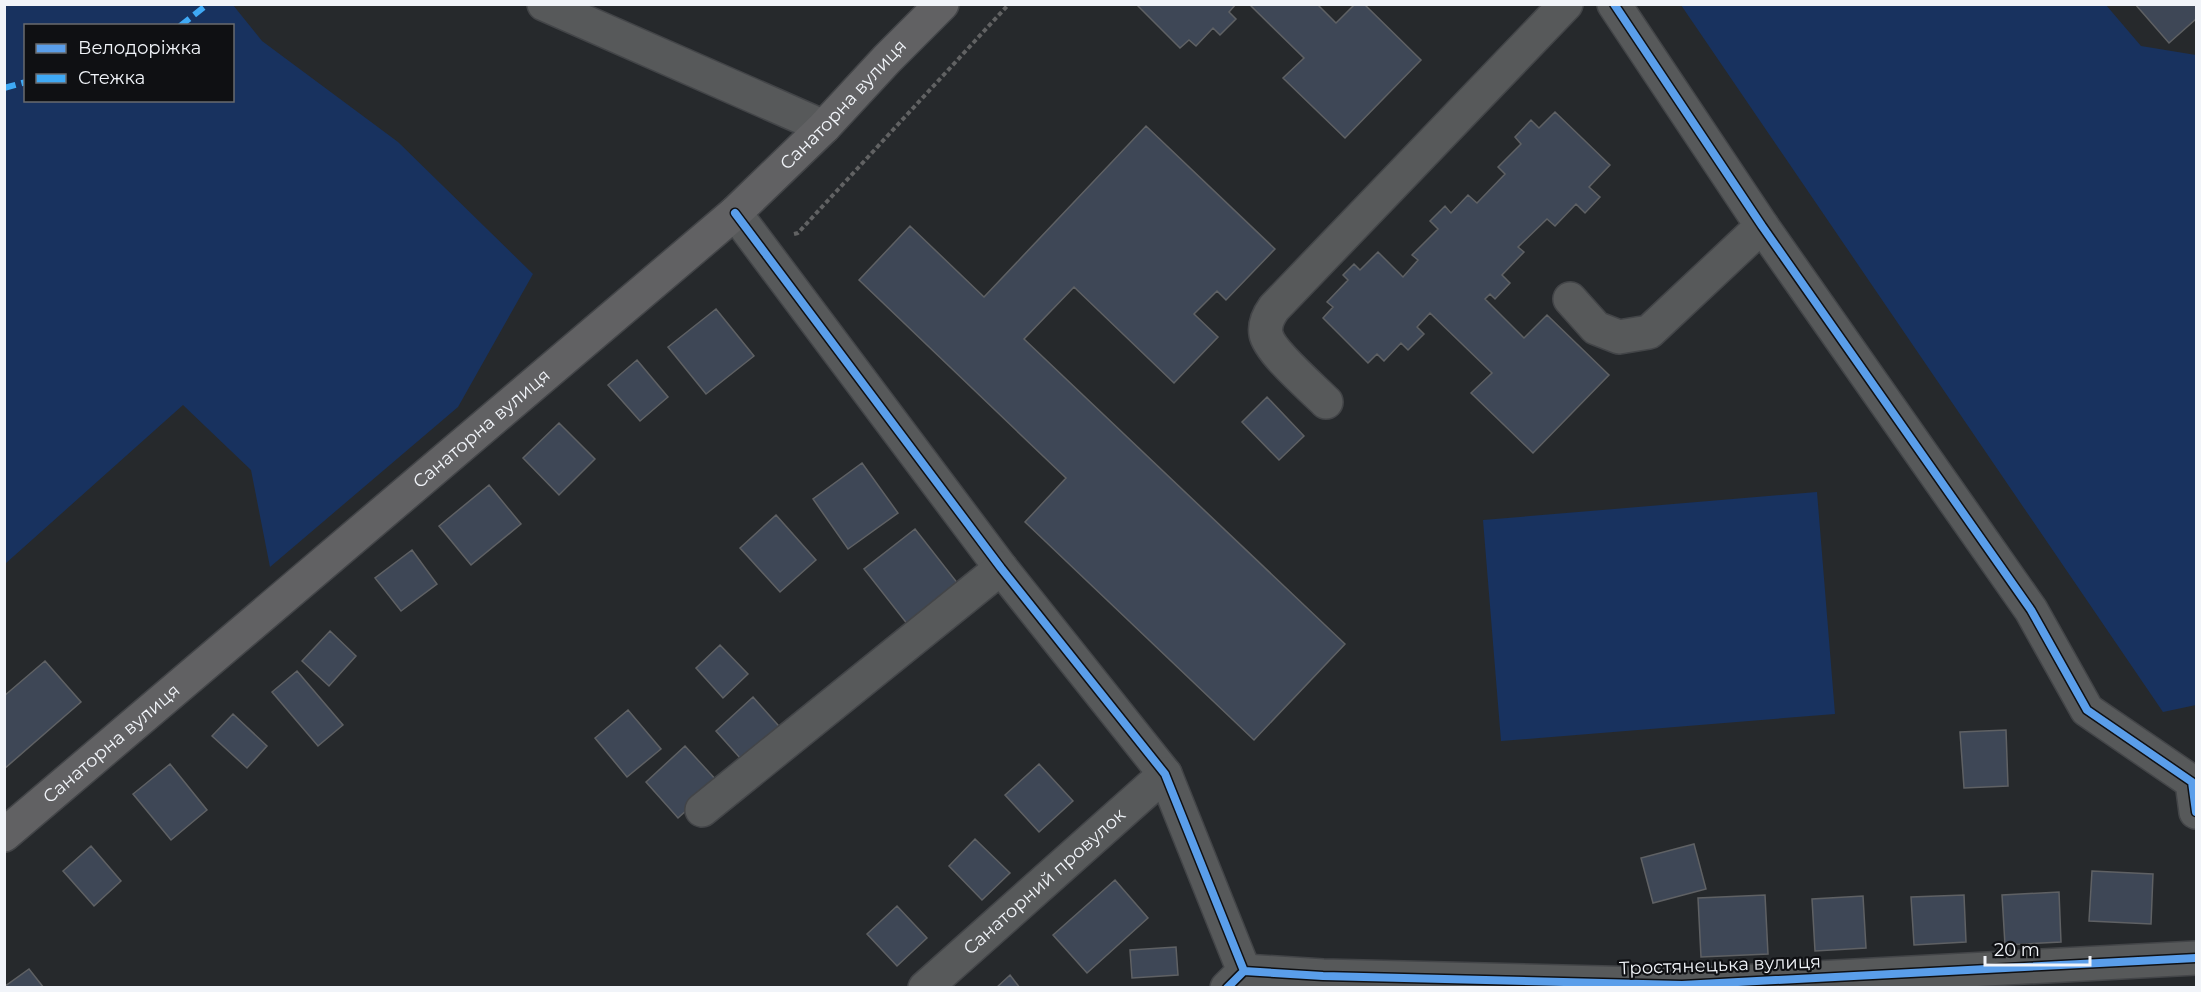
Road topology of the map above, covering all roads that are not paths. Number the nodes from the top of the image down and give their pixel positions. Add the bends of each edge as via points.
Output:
1 (942, 4) edge
2 (1566, 4) edge
3 (1614, 4) edge
4 (564, 8) edge
5 (824, 127) junction
6 (735, 213) junction
7 (1762, 226) junction
8 (1570, 299) dead end
9 (1326, 402) dead end
10 (1001, 568) junction
11 (1165, 774) junction
12 (702, 810) dead end
13 (2196, 812) edge
14 (4, 835) edge
15 (2196, 958) edge
16 (1235, 979) edge
17 (925, 987) edge

1 - 5 main road, Санаторна вулиця
2 - 9 street via 1274,308 1266,333 1271,346
3 - 7 street
4 - 5 street
5 - 6 main road, Санаторна вулиця
6 - 10 street
6 - 14 main road, Санаторна вулиця
7 - 8 street via 1649,332 1619,337 1596,328
7 - 13 street via 2031,610 2087,710 2192,782
10 - 11 street
10 - 12 street
11 - 16 street
11 - 17 street, Санаторний провулок
15 - 16 street, Тростянецька вулиця via 1682,985 1323,976

